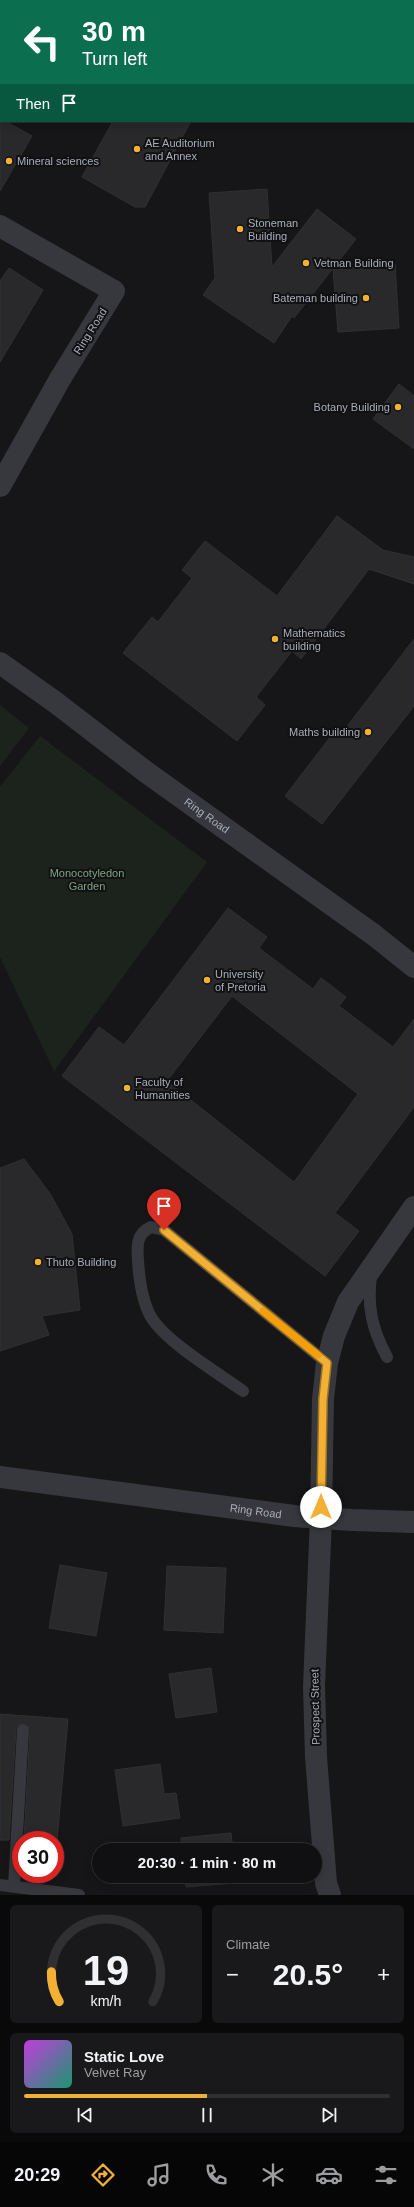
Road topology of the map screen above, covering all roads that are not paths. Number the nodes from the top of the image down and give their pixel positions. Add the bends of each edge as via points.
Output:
1 (0, 226) edge
2 (0, 486) edge
3 (0, 662) edge
4 (414, 967) edge
5 (414, 1207) edge
6 (372, 1267) junction
7 (387, 1357) dead end
8 (327, 1363) junction
9 (243, 1391) dead end
10 (0, 1477) edge
11 (321, 1518) junction
12 (414, 1522) edge
13 (23, 1730) dead end
14 (0, 1885) edge
15 (14, 1886) junction
16 (79, 1895) edge
17 (330, 1895) edge

1 - 2 street, Ring Road via 114,291 60,379
3 - 4 street, Ring Road via 152,777 374,935
5 - 6 street
6 - 7 lane via 369,1309 379,1342
6 - 8 street via 348,1302 334,1336
8 - 9 lane via 164,1230 151,1227 144,1230 138,1240 138,1266 142,1290 151,1316 163,1333
8 - 11 street via 323,1399
10 - 11 street, Ring Road
11 - 12 street, Ring Road
11 - 17 street, Prospect Street via 314,1686 326,1883
13 - 15 lane
14 - 15 lane
15 - 16 lane

